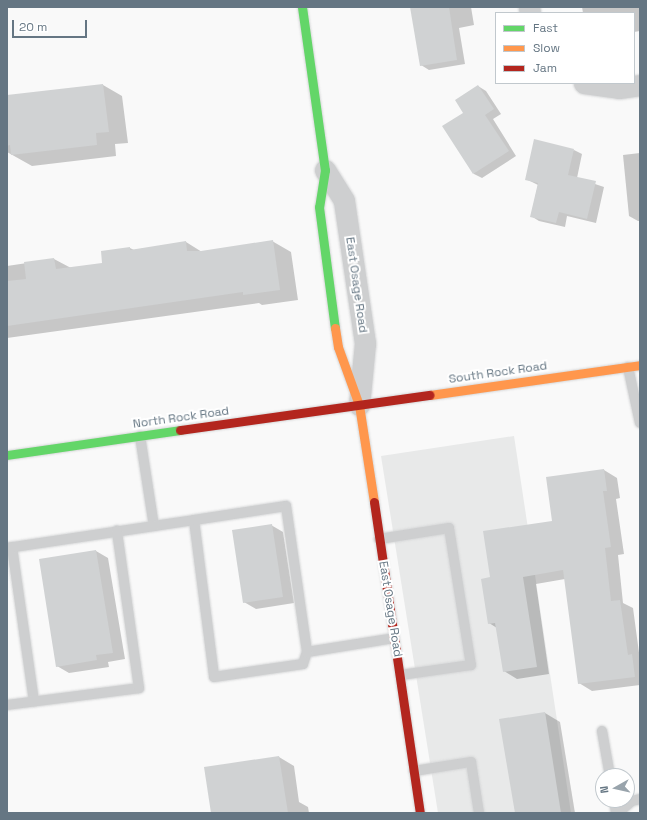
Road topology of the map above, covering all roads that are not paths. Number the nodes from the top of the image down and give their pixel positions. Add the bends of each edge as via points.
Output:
1 (302, 7) edge
2 (591, 84) edge
3 (640, 85) edge
4 (325, 170) junction
5 (640, 365) edge
6 (628, 367) junction
7 (359, 405) junction
8 (640, 423) edge
9 (140, 436) junction
10 (7, 455) edge
11 (194, 520) junction
12 (154, 526) junction
13 (117, 531) junction
14 (379, 539) junction
15 (9, 548) edge
16 (394, 638) junction
17 (307, 652) junction
18 (400, 675) junction
19 (34, 701) junction
20 (7, 705) edge
21 (602, 731) dead end
22 (609, 768) edge
23 (414, 771) junction
24 (640, 800) edge
25 (420, 813) edge
26 (479, 813) edge
27 (617, 813) edge

1 - 4 street, East Osage Road
2 - 3 street via 619,88
4 - 7 street, East Osage Road via 319,207 338,347
4 - 7 street, East Osage Road via 344,201 364,335
5 - 6 street, South Rock Road
6 - 7 street, South Rock Road
6 - 8 lane
7 - 9 street, North Rock Road
7 - 14 street, East Osage Road
9 - 10 street, North Rock Road
9 - 12 lane
11 - 12 lane
11 - 17 lane via 286,506
11 - 17 lane via 214,677 303,664
12 - 13 lane
13 - 15 lane
13 - 19 lane via 139,688
14 - 16 street, East Osage Road
14 - 18 lane via 449,528 471,665
15 - 19 lane
16 - 17 lane
16 - 18 street, East Osage Road
18 - 23 street, East Osage Road
19 - 20 lane
21 - 22 lane
23 - 25 street, East Osage Road
23 - 26 lane via 471,762
24 - 27 lane via 632,801

